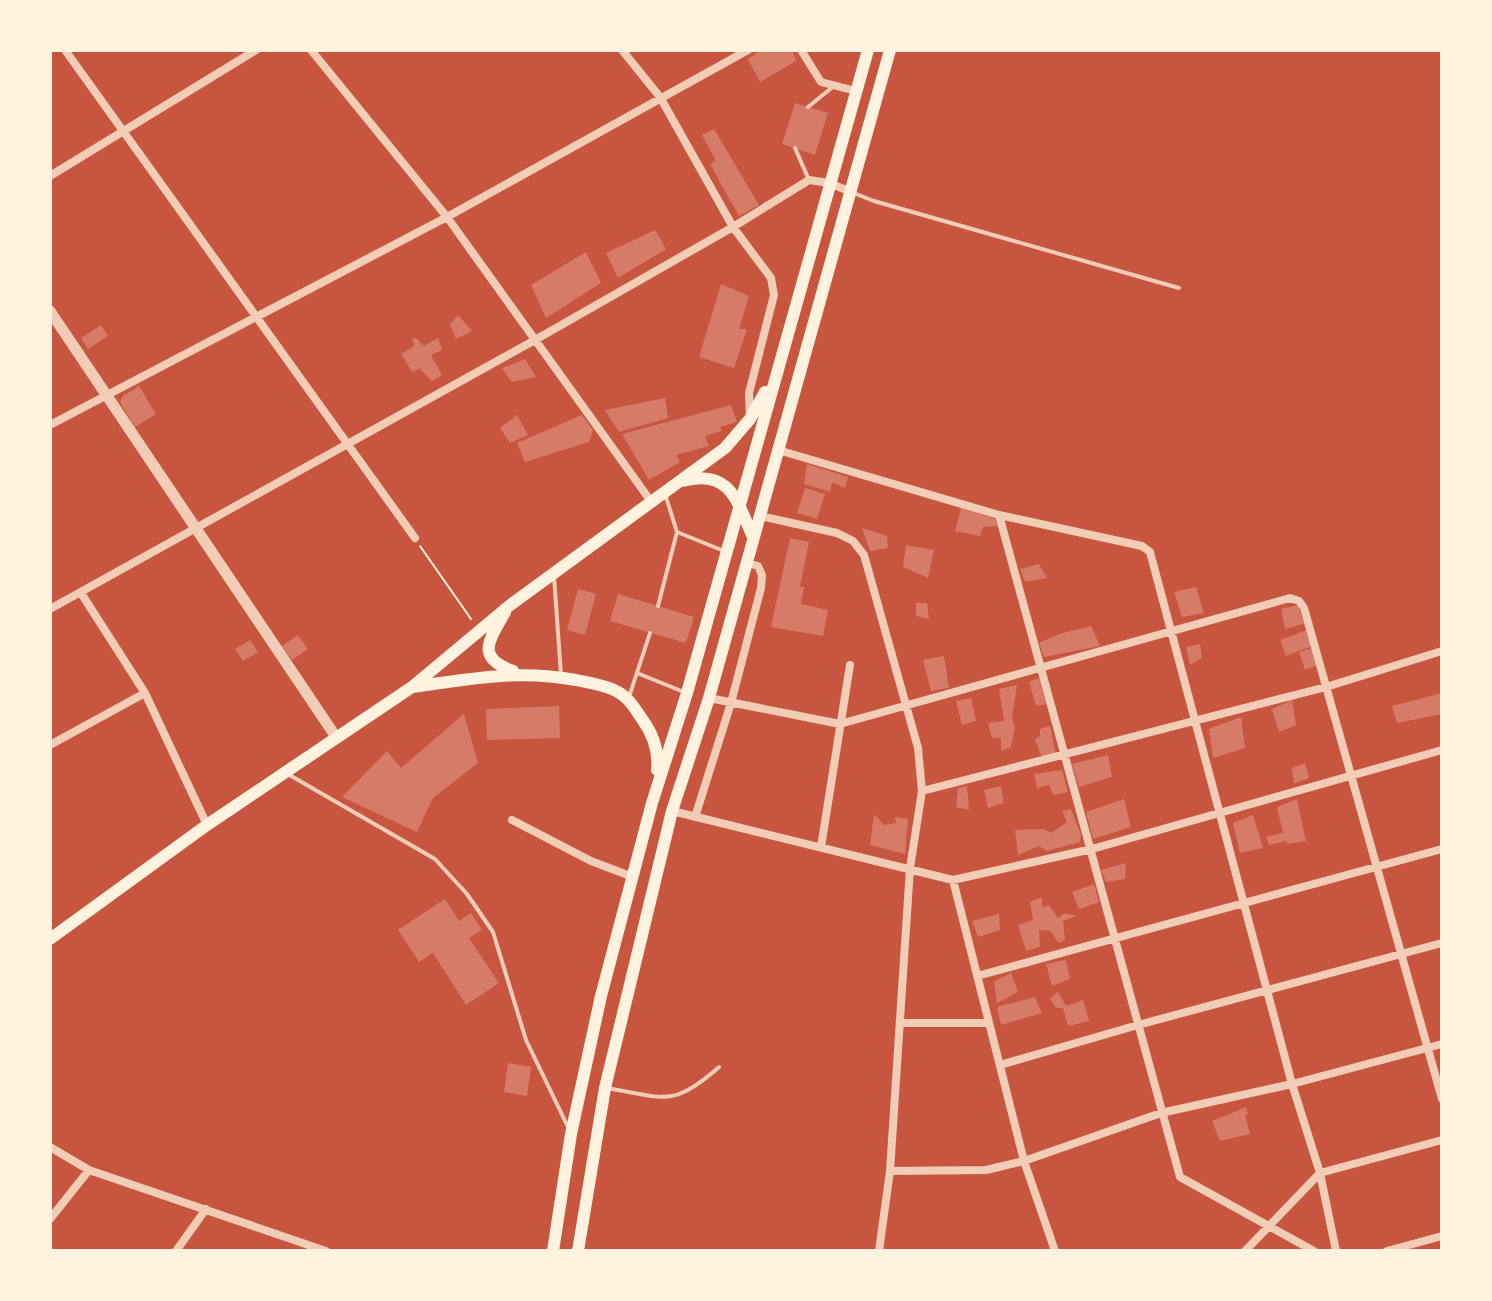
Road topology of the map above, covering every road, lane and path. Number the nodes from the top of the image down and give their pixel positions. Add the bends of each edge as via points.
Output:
1 (65, 50) edge
2 (256, 50) edge
3 (311, 50) edge
4 (622, 50) edge
5 (748, 50) edge
6 (801, 50) edge
7 (868, 50) edge
8 (882, 50) edge
9 (890, 50) edge
10 (884, 68) junction
11 (834, 86) junction
12 (856, 91) junction
13 (660, 97) junction
14 (808, 107) dead end
15 (123, 131) junction
16 (795, 148) dead end
17 (50, 176) edge
18 (809, 180) junction
19 (829, 183) junction
20 (849, 191) junction
21 (447, 217) junction
22 (733, 227) junction
23 (1179, 288) dead end
24 (50, 311) edge
25 (257, 317) junction
26 (535, 340) junction
27 (776, 372) junction
28 (107, 395) junction
29 (750, 419) junction
30 (50, 425) edge
31 (347, 444) junction
32 (778, 450) junction
33 (675, 483) junction
34 (664, 491) junction
35 (650, 500) junction
36 (739, 505) junction
37 (999, 515) junction
38 (760, 516) junction
39 (195, 527) junction
40 (677, 532) junction
41 (753, 537) junction
42 (415, 538) joint
43 (726, 552) junction
44 (747, 563) junction
45 (554, 572) junction
46 (81, 593) junction
47 (509, 606) junction
48 (658, 606) dead end
49 (50, 609) edge
50 (478, 630) junction
51 (650, 633) dead end
52 (1172, 633) junction
53 (1442, 651) edge
54 (850, 665) dead end
55 (1042, 669) junction
56 (520, 673) junction
57 (637, 673) junction
58 (561, 678) junction
59 (412, 687) junction
60 (1326, 687) junction
61 (145, 693) junction
62 (687, 693) junction
63 (709, 698) junction
64 (628, 700) junction
65 (731, 703) junction
66 (905, 708) junction
67 (1195, 721) junction
68 (840, 724) junction
69 (336, 737) junction
70 (50, 745) edge
71 (1442, 750) edge
72 (1065, 755) junction
73 (284, 772) junction
74 (1351, 776) junction
75 (922, 791) junction
76 (652, 803) junction
77 (672, 811) junction
78 (1219, 814) junction
79 (695, 817) junction
80 (512, 820) dead end
81 (207, 825) junction
82 (821, 847) junction
83 (1092, 849) junction
84 (1442, 849) edge
85 (1376, 867) junction
86 (910, 868) junction
87 (633, 877) junction
88 (953, 880) junction
89 (1243, 903) junction
90 (1116, 938) junction
91 (50, 939) edge
92 (1442, 943) edge
93 (1400, 955) junction
94 (977, 976) junction
95 (1267, 991) junction
96 (900, 1023) junction
97 (989, 1023) junction
98 (1138, 1025) junction
99 (1442, 1044) edge
100 (1426, 1048) junction
101 (1000, 1065) junction
102 (719, 1067) dead end
103 (1292, 1084) junction
104 (605, 1088) junction
105 (1442, 1099) edge
106 (1161, 1113) junction
107 (571, 1134) junction
108 (1442, 1140) edge
109 (50, 1147) edge
110 (1024, 1161) junction
111 (89, 1170) junction
112 (890, 1171) junction
113 (1320, 1173) junction
114 (206, 1209) junction
115 (50, 1219) edge
116 (1269, 1228) junction
117 (1442, 1236) edge
118 (176, 1251) edge
119 (326, 1251) edge
120 (553, 1251) edge
121 (578, 1251) edge
122 (879, 1251) edge
123 (1055, 1251) edge
124 (1245, 1251) edge
125 (1314, 1251) edge
126 (1336, 1251) edge
127 (1387, 1251) edge

1 - 15 street
2 - 15 street
3 - 21 street
4 - 13 street
5 - 13 street
6 - 11 street via 821,82
7 - 12 main road
8 - 10 main road
9 - 10 main road
10 - 20 main road
11 - 12 street
11 - 14 lane
12 - 19 main road
13 - 21 street
13 - 22 street
15 - 17 street
15 - 25 street
16 - 18 lane
18 - 19 street
18 - 22 street
19 - 20 street
19 - 27 main road
20 - 23 lane
20 - 32 main road
21 - 25 street
21 - 26 street
22 - 26 street
22 - 29 street via 774,286 749,393
24 - 28 street
25 - 28 street
25 - 31 street
26 - 31 street
26 - 35 street
27 - 29 main road
27 - 36 main road
28 - 30 street
28 - 39 street
29 - 33 main road via 725,448
31 - 39 street
31 - 42 street
32 - 37 street
32 - 38 main road
33 - 34 main road
33 - 36 main road via 715,479 730,489
34 - 35 main road
34 - 40 lane
35 - 45 main road
36 - 41 main road
36 - 43 main road
37 - 52 street via 1142,546 1150,552
37 - 55 street
38 - 41 main road
38 - 66 street via 837,533 864,555
39 - 46 street
39 - 69 street
40 - 43 lane
40 - 48 lane
41 - 44 main road
42 - 50 path
43 - 62 main road
44 - 63 main road
44 - 65 street via 758,566 761,588
45 - 47 main road
45 - 58 lane
46 - 49 street
46 - 61 street
47 - 50 main road
47 - 56 main road via 489,641 489,655 499,666
50 - 59 main road
51 - 57 lane
52 - 55 street
52 - 60 street via 1290,598 1299,601
52 - 67 street
53 - 60 street
54 - 68 street
55 - 66 street
55 - 72 street
56 - 58 main road
56 - 59 main road
57 - 62 lane
57 - 64 lane
58 - 64 main road via 616,691
59 - 69 main road
60 - 67 street
60 - 74 street
61 - 70 street
61 - 81 street
62 - 76 main road
63 - 65 street
63 - 77 main road
64 - 76 main road via 654,741 658,760
65 - 68 street
65 - 79 street
66 - 68 street
66 - 75 street via 918,748
67 - 72 street
67 - 78 street
68 - 82 street
69 - 73 main road
71 - 74 street
72 - 75 street
72 - 83 street
73 - 81 main road
73 - 107 lane via 435,859 467,894 493,932 526,1040
74 - 78 street
74 - 85 street
75 - 86 street
76 - 87 main road
77 - 79 street
77 - 104 main road
78 - 83 street
78 - 89 street
79 - 82 street
80 - 87 street
81 - 91 main road
82 - 86 street
83 - 88 street
83 - 90 street
84 - 85 street
85 - 89 street
85 - 93 street
86 - 88 street
86 - 96 street
87 - 107 main road
88 - 94 street
89 - 90 street
89 - 95 street
90 - 94 street
90 - 98 street
92 - 93 street
93 - 95 street
93 - 100 street
94 - 97 street
95 - 98 street
95 - 103 street
96 - 97 street
96 - 112 street
97 - 101 street
98 - 101 street
98 - 106 street
99 - 100 street
100 - 103 street
100 - 105 street
101 - 110 street
102 - 104 lane via 681,1095 661,1098
103 - 106 street
103 - 113 street
104 - 121 main road
106 - 110 street
106 - 116 street via 1180,1177
107 - 120 main road
108 - 113 street
109 - 111 street
110 - 112 street via 986,1170
110 - 123 street
111 - 114 street
111 - 115 street
112 - 122 street
113 - 116 street
113 - 126 street
114 - 118 street
114 - 119 street
116 - 124 street
116 - 125 street
117 - 127 street

